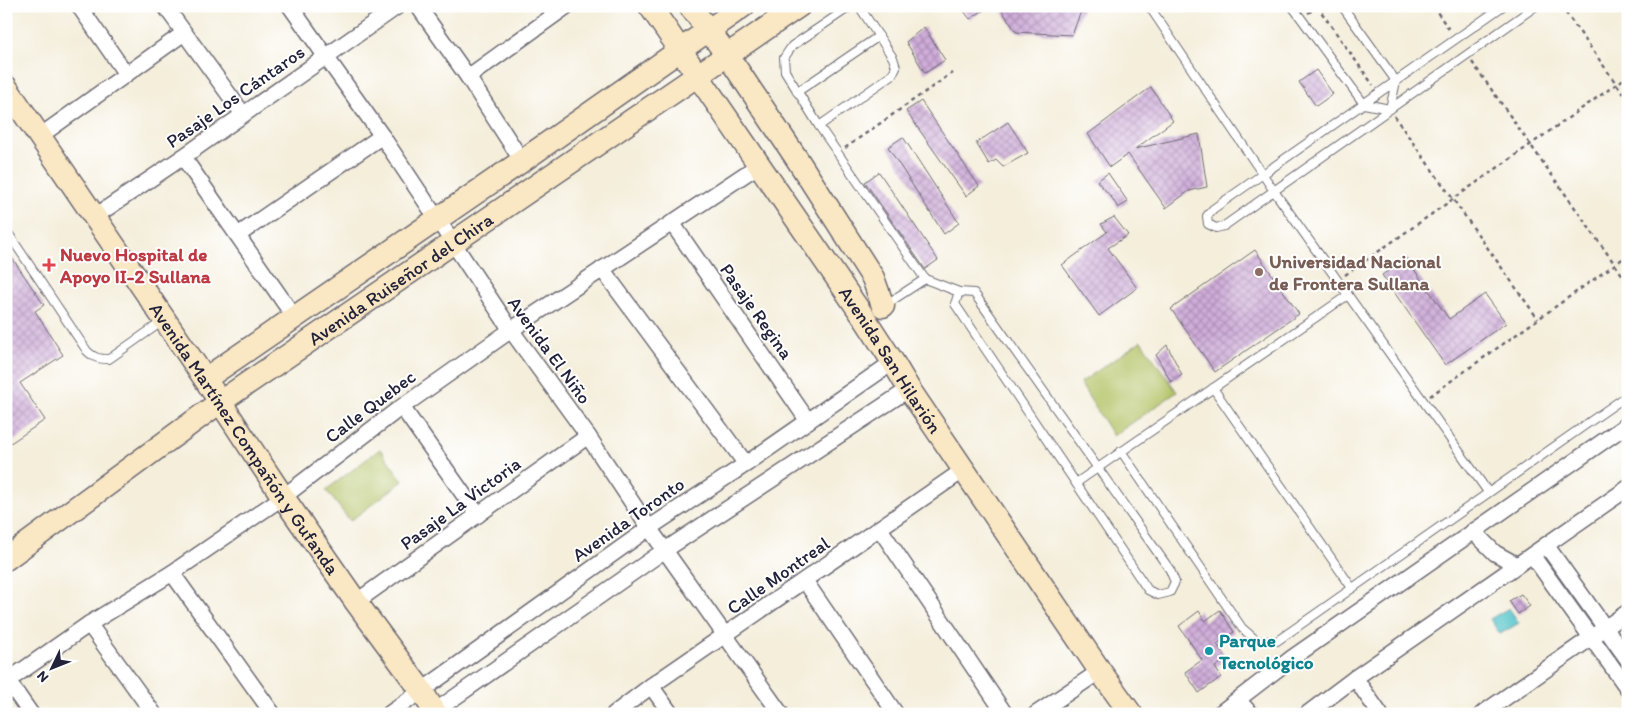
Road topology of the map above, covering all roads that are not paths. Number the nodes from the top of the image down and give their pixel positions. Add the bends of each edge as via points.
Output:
1 (79, 6) edge
2 (164, 6) edge
3 (290, 6) edge
4 (398, 6) edge
5 (418, 6) edge
6 (567, 6) edge
7 (650, 6) edge
8 (690, 6) edge
9 (743, 6) edge
10 (799, 6) edge
11 (851, 6) edge
12 (859, 6) edge
13 (1149, 6) edge
14 (1292, 6) edge
15 (1342, 6) edge
16 (1504, 6) edge
17 (1536, 6) edge
18 (708, 30) junction
19 (184, 33) junction
20 (879, 36) junction
21 (681, 50) junction
22 (728, 56) junction
23 (325, 57) junction
24 (126, 74) junction
25 (698, 75) junction
26 (468, 77) junction
27 (1396, 81) junction
28 (6, 87) edge
29 (797, 92) junction
30 (1364, 104) junction
31 (1390, 109) junction
32 (243, 114) junction
33 (819, 126) junction
34 (40, 136) junction
35 (382, 136) junction
36 (184, 157) junction
37 (522, 161) junction
38 (759, 165) junction
39 (1263, 174) junction
40 (1274, 190) junction
41 (94, 217) junction
42 (437, 220) junction
43 (672, 223) junction
44 (6, 230) edge
45 (238, 235) junction
46 (452, 244) junction
47 (602, 269) junction
48 (925, 279) junction
49 (959, 292) junction
50 (1348, 295) junction
51 (874, 313) junction
52 (295, 318) junction
53 (165, 320) junction
54 (511, 330) junction
55 (893, 362) junction
56 (205, 378) junction
57 (1213, 388) junction
58 (909, 389) junction
59 (1628, 395) edge
60 (220, 402) junction
61 (402, 407) junction
62 (808, 421) junction
63 (1628, 424) edge
64 (588, 436) junction
65 (1120, 452) junction
66 (746, 464) junction
67 (1098, 467) junction
68 (965, 470) junction
69 (1076, 483) junction
70 (1628, 488) edge
71 (1488, 492) junction
72 (283, 497) junction
73 (478, 515) junction
74 (649, 528) junction
75 (880, 529) junction
76 (1473, 531) junction
77 (1546, 545) junction
78 (665, 550) junction
79 (1532, 555) junction
80 (6, 559) edge
81 (1517, 565) junction
82 (172, 573) junction
83 (805, 581) junction
84 (1352, 588) junction
85 (356, 602) junction
86 (1628, 612) edge
87 (89, 624) junction
88 (1605, 628) junction
89 (726, 635) junction
90 (1592, 636) junction
91 (1628, 660) edge
92 (1100, 671) junction
93 (1355, 678) junction
94 (7, 681) edge
95 (651, 686) junction
96 (1628, 689) edge
97 (421, 690) junction
98 (1238, 700) junction
99 (434, 713) edge
100 (31, 714) edge
101 (154, 714) edge
102 (273, 714) edge
103 (389, 714) edge
104 (614, 714) edge
105 (671, 714) edge
106 (781, 714) edge
107 (896, 714) edge
108 (1005, 714) edge
109 (1036, 714) edge
110 (1131, 714) edge
111 (1218, 714) edge
112 (1251, 714) edge
113 (1307, 714) edge
114 (1380, 714) edge
115 (1482, 714) edge

1 - 24 street
2 - 19 street
3 - 23 street, Avenida El Niño
4 - 23 street, Pasaje Los Cántaros
5 - 26 street
6 - 26 street
7 - 21 street, Avenida San Hilarión
8 - 18 street, Avenida San Hilarión
9 - 18 street
10 - 22 street, Avenida Ruiseñor del Chira
11 - 29 lane via 792,46 784,58 785,72
12 - 20 lane
13 - 39 lane
14 - 30 lane
15 - 27 lane
16 - 27 lane
17 - 31 lane
18 - 21 street
18 - 22 street, Avenida San Hilarión
19 - 24 street
19 - 32 street
20 - 29 lane
20 - 33 lane via 896,66 892,75
21 - 25 street, Avenida San Hilarión
21 - 37 street
22 - 25 street, Avenida Ruiseñor del Chira
22 - 51 street, Avenida San Hilarión via 873,278
23 - 32 street, Pasaje Los Cántaros
23 - 35 street, Avenida El Niño
24 - 34 street
25 - 38 street, Avenida San Hilarión
25 - 46 street, Avenida Ruiseñor del Chira
26 - 37 street
27 - 30 lane
27 - 31 lane
28 - 34 street, Avenida Martínez Compañón y Gufanda
29 - 33 lane
30 - 31 lane
30 - 39 lane
31 - 40 lane
32 - 36 street, Pasaje Los Cántaros
33 - 48 lane
34 - 41 street, Avenida Martínez Compañón y Gufanda
35 - 42 street, Avenida El Niño
35 - 45 street
36 - 41 street, Pasaje Los Cántaros
36 - 45 street
37 - 42 street
38 - 43 street, Calle Quebec
38 - 51 street, Avenida San Hilarión
39 - 40 lane
39 - 40 lane via 1213,209 1207,216 1208,224 1216,228 1224,226
40 - 50 lane
41 - 53 street, Avenida Martínez Compañón y Gufanda
42 - 46 street, Avenida El Niño
42 - 52 street
43 - 47 street, Calle Quebec
43 - 62 street, Pasaje Regina
44 - 53 lane via 93,357 109,358
45 - 52 street
46 - 54 street, Avenida El Niño
46 - 60 street, Avenida Ruiseñor del Chira
47 - 54 street, Calle Quebec
47 - 66 street
48 - 49 lane
48 - 51 lane
49 - 67 lane via 974,292
49 - 69 lane via 955,304
50 - 57 lane
50 - 71 lane
51 - 55 street, Avenida San Hilarión
52 - 56 street
53 - 56 street, Avenida Martínez Compañón y Gufanda
54 - 61 street, Calle Quebec
54 - 64 street, Avenida El Niño
55 - 58 street, Avenida San Hilarión
55 - 62 street, Avenida Toronto
56 - 60 street, Avenida Martínez Compañón y Gufanda
57 - 65 lane
57 - 84 lane
58 - 68 street, Avenida San Hilarión
58 - 78 street
59 - 71 lane
60 - 72 street, Avenida Martínez Compañón y Gufanda
60 - 80 street, Avenida Ruiseñor del Chira
61 - 72 street, Calle Quebec
61 - 73 street
62 - 66 street, Avenida Toronto
63 - 76 street
64 - 73 street, Pasaje La Victoria
64 - 74 street, Avenida El Niño
65 - 67 lane
65 - 84 lane via 1242,628 1256,641 1277,641
66 - 74 street, Avenida Toronto
67 - 69 lane
67 - 69 lane via 1170,570 1175,582 1170,592 1158,595 1148,590
68 - 75 street, Calle Montreal
68 - 92 street, Avenida San Hilarión
70 - 77 street
71 - 84 lane
72 - 82 street, Calle Quebec
72 - 85 street, Avenida Martínez Compañón y Gufanda
73 - 85 street, Pasaje La Victoria
74 - 78 street, Avenida El Niño
74 - 97 street, Avenida Toronto
75 - 83 street, Calle Montreal
75 - 108 street
76 - 81 street via 1495,553
76 - 98 street
77 - 79 street
77 - 88 street
78 - 89 street, Avenida El Niño
78 - 99 street
79 - 81 street
79 - 90 street
81 - 93 street
82 - 87 street, Calle Quebec
82 - 102 street
83 - 89 street, Calle Montreal
83 - 107 street
85 - 97 street, Avenida Martínez Compañón y Gufanda
86 - 88 street
87 - 94 street, Calle Quebec
87 - 101 street
88 - 90 street
88 - 91 street
89 - 95 street, Calle Montreal
89 - 106 street, Avenida El Niño
90 - 96 street
90 - 115 street
92 - 109 street
92 - 110 street, Avenida San Hilarión
93 - 113 street
93 - 114 street
94 - 100 street
95 - 104 street, Calle Montreal
95 - 105 street
97 - 99 street, Avenida Martínez Compañón y Gufanda
97 - 103 street, Avenida Toronto
98 - 111 street
98 - 112 street

